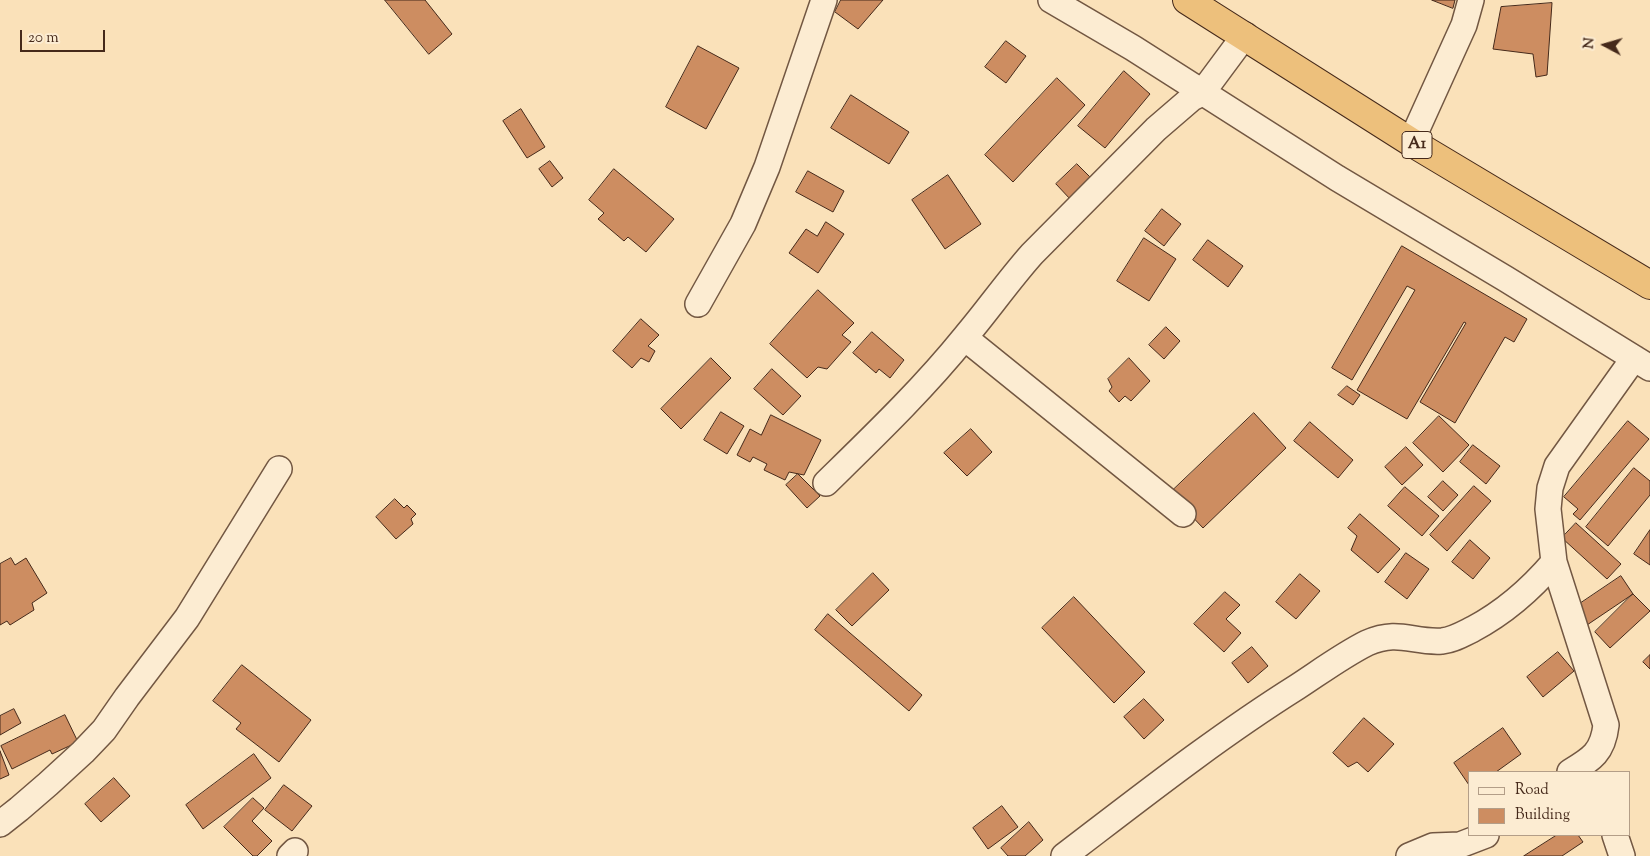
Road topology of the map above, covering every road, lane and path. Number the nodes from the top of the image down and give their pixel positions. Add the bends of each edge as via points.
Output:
1 (824, 0) edge
2 (1051, 0) edge
3 (1187, 0) edge
4 (1471, 0) edge
5 (1244, 35) junction
6 (1202, 93) junction
7 (1411, 142) junction
8 (1650, 285) edge
9 (698, 304) dead end
10 (965, 338) junction
11 (1642, 363) edge
12 (279, 469) dead end
13 (826, 484) dead end
14 (1183, 514) dead end
15 (1554, 562) junction
16 (1585, 768) edge
17 (0, 824) edge
18 (1483, 836) edge
19 (1615, 836) edge
20 (1064, 856) edge
21 (1409, 856) edge
22 (1622, 856) edge

1 - 9 street via 767,167 743,224
2 - 6 street
3 - 5 highway, A1
4 - 7 street via 1464,25
5 - 6 street
5 - 7 highway, A1
6 - 10 street via 1150,135 1032,254
6 - 11 street
7 - 8 highway, A1
10 - 13 street
10 - 14 street
11 - 15 street via 1557,466 1548,509
12 - 17 street via 187,618 104,730 48,784
15 - 16 street via 1606,725 1599,750
15 - 20 street via 1515,601 1458,637 1442,641 1388,636 1367,643 1335,662 1241,723
18 - 21 street via 1460,845 1433,846
19 - 22 street

